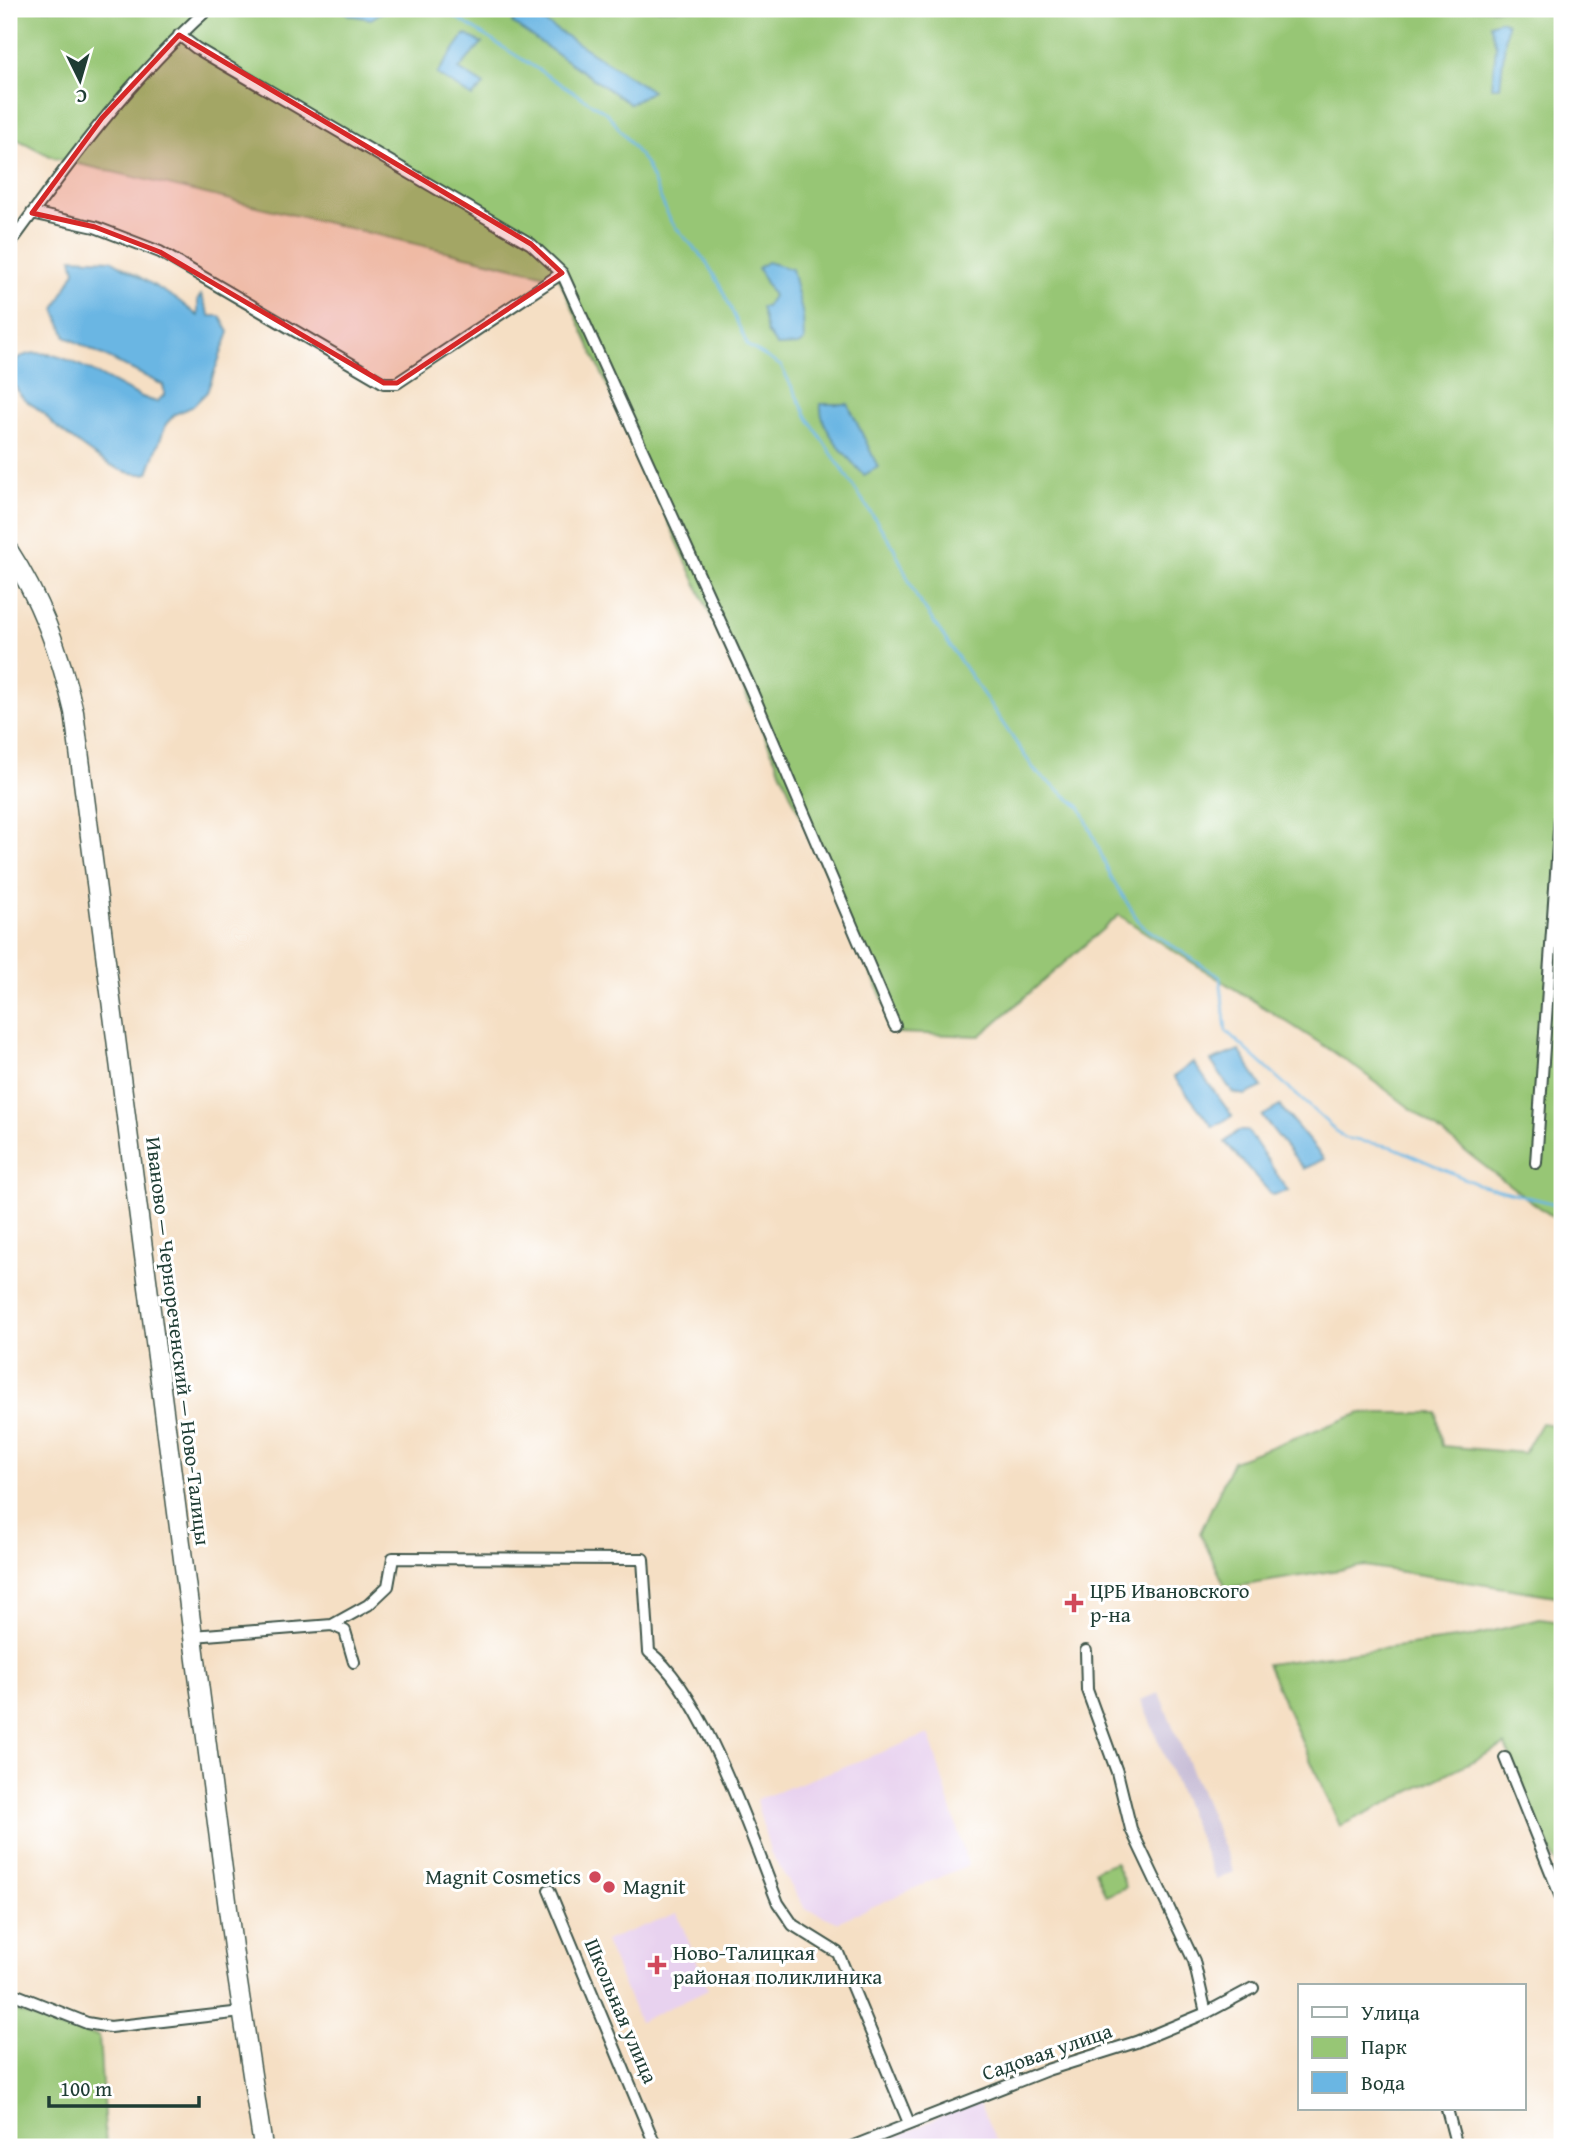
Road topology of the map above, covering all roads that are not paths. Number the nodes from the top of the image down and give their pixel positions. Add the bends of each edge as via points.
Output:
1 (208, 9) edge
2 (179, 35) junction
3 (32, 214) junction
4 (9, 245) edge
5 (562, 273) junction
6 (9, 551) edge
7 (1562, 786) edge
8 (895, 1026) dead end
9 (1536, 1163) dead end
10 (332, 1625) junction
11 (193, 1636) junction
12 (1086, 1651) dead end
13 (354, 1662) dead end
14 (1505, 1758) dead end
15 (549, 1890) dead end
16 (1562, 1900) edge
17 (1253, 1988) dead end
18 (9, 1992) edge
19 (242, 2012) junction
20 (1206, 2013) junction
21 (1447, 2110) edge
22 (909, 2123) junction
23 (263, 2147) edge
24 (656, 2147) edge
25 (851, 2147) edge
26 (1457, 2147) edge

1 - 2 street
2 - 3 street via 102,118
2 - 5 street via 531,244
3 - 4 street
3 - 5 street via 95,227 160,252 384,383 397,383
5 - 8 street via 750,687
6 - 11 main road, Иваново — Чернореченский — Ново-Талицы via 52,637 74,712
7 - 9 street
10 - 11 street
10 - 13 street via 345,1630
10 - 22 street via 368,1605 388,1586 393,1558 643,1559 649,1652 662,1662 696,1710 779,1903 793,1925 838,1953
11 - 19 main road, Иваново — Чернореченский — Ново-Талицы
12 - 20 street via 1087,1690 1117,1773 1131,1829 1194,1961
14 - 16 street
15 - 24 street, Школьная улица
17 - 20 street, Садовая улица
18 - 19 street via 87,2023 110,2027
19 - 23 main road, Иваново — Чернореченский — Ново-Талицы
20 - 22 street, Садовая улица
21 - 26 street
22 - 25 street, Садовая улица

